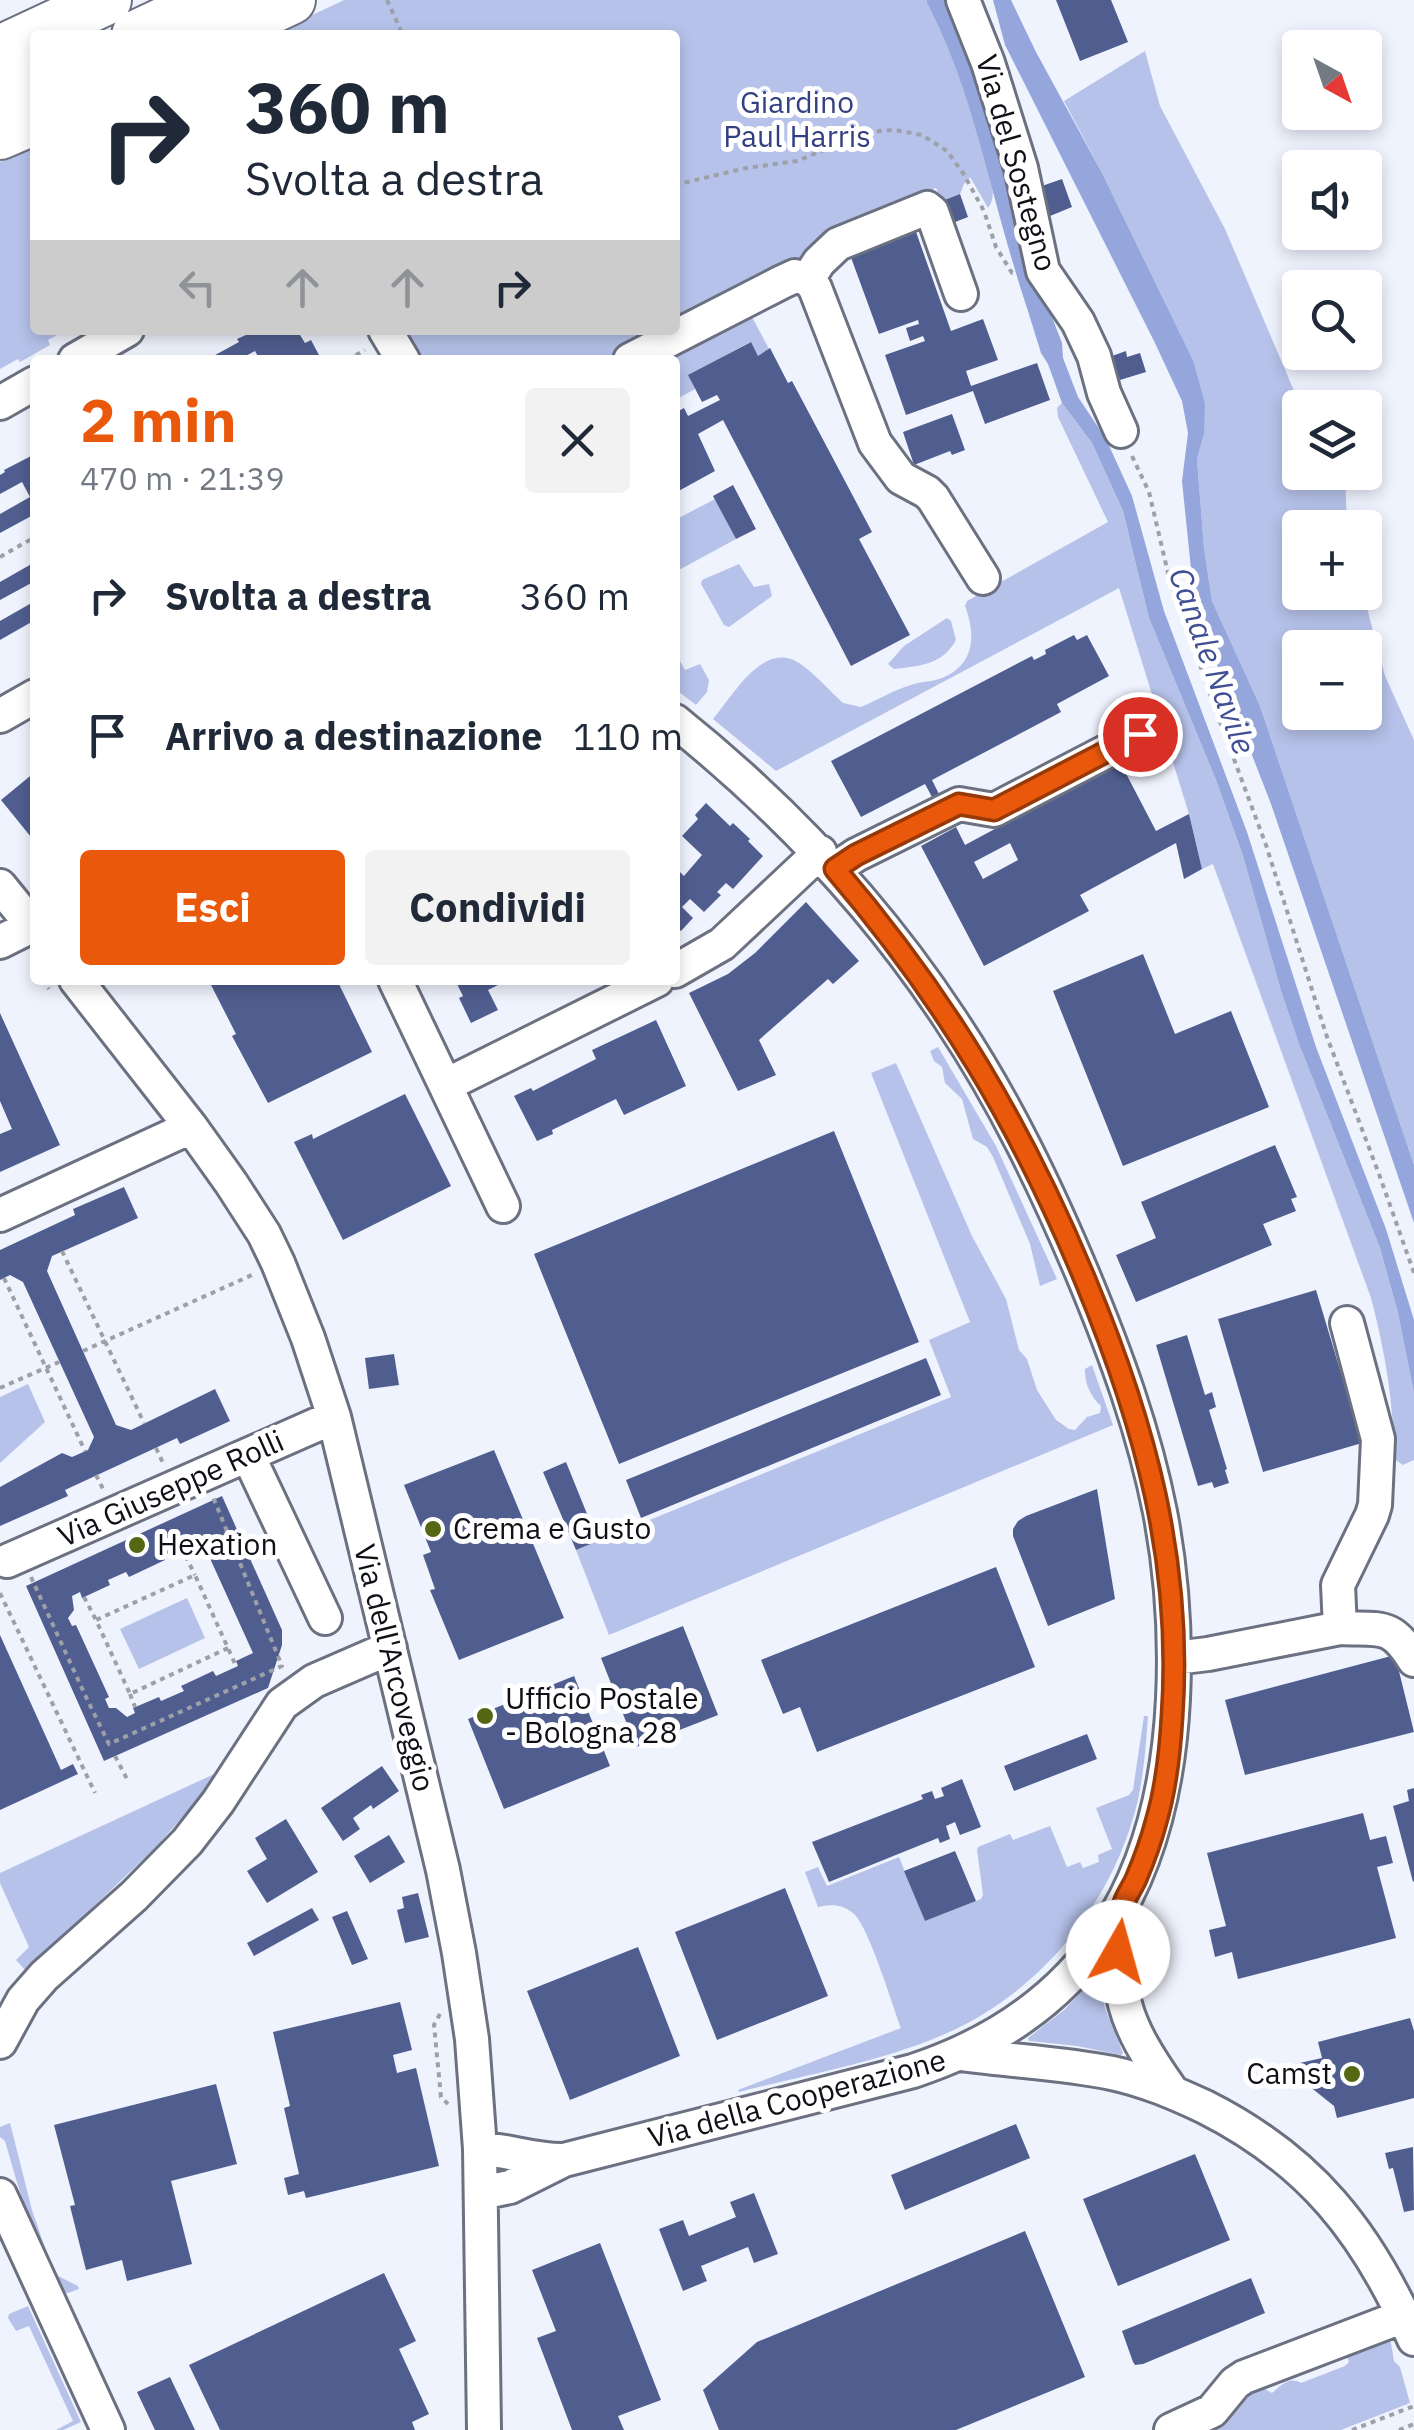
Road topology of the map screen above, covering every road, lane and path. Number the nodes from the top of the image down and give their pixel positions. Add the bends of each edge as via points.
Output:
1 (29, 0) edge
2 (107, 0) edge
3 (210, 0) edge
4 (291, 0) edge
5 (387, 0) edge
6 (963, 0) edge
7 (0, 14) edge
8 (43, 30) edge
9 (147, 30) edge
10 (227, 30) edge
11 (401, 30) edge
12 (30, 36) edge
13 (0, 50) edge
14 (30, 84) edge
15 (0, 98) edge
16 (30, 122) edge
17 (0, 135) edge
18 (680, 183) edge
19 (1012, 273) dead end
20 (808, 279) junction
21 (961, 294) dead end
22 (680, 334) edge
23 (118, 335) edge
24 (679, 335) edge
25 (378, 338) edge
26 (84, 355) edge
27 (353, 355) edge
28 (397, 355) edge
29 (640, 355) edge
30 (30, 386) edge
31 (0, 403) edge
32 (1122, 432) joint
33 (30, 540) edge
34 (0, 557) edge
35 (983, 578) dead end
36 (30, 699) edge
37 (0, 716) edge
38 (680, 725) edge
39 (1140, 734) dead end
40 (828, 861) junction
41 (0, 886) edge
42 (30, 923) edge
43 (30, 930) edge
44 (0, 942) edge
45 (680, 968) edge
46 (396, 985) edge
47 (646, 985) edge
48 (66, 989) edge
49 (446, 1085) junction
50 (191, 1127) junction
51 (503, 1206) dead end
52 (0, 1215) edge
53 (62, 1251) dead end
54 (258, 1272) dead end
55 (1414, 1273) edge
56 (4, 1278) dead end
57 (1347, 1324) dead end
58 (105, 1341) junction
59 (83, 1351) dead end
60 (60, 1362) dead end
61 (46, 1368) junction
62 (0, 1388) edge
63 (334, 1417) junction
64 (144, 1424) dead end
65 (86, 1451) dead end
66 (248, 1454) junction
67 (214, 1499) dead end
68 (181, 1548) dead end
69 (195, 1575) junction
70 (3, 1576) edge
71 (34, 1582) dead end
72 (84, 1597) dead end
73 (325, 1618) dead end
74 (96, 1620) junction
75 (1340, 1628) junction
76 (228, 1648) junction
77 (390, 1648) junction
78 (1175, 1658) junction
79 (1414, 1660) edge
80 (236, 1666) dead end
81 (130, 1694) junction
82 (135, 1707) dead end
83 (115, 1756) dead end
84 (127, 1779) dead end
85 (95, 1793) dead end
86 (1122, 1907) junction
87 (442, 2010) dead end
88 (0, 2042) edge
89 (961, 2054) junction
90 (1171, 2090) junction
91 (450, 2107) dead end
92 (480, 2150) junction
93 (564, 2160) junction
94 (481, 2193) junction
95 (0, 2195) edge
96 (1409, 2328) edge
97 (1414, 2406) edge
98 (1414, 2424) edge
99 (108, 2430) edge
100 (484, 2430) edge
101 (1171, 2430) edge
102 (1352, 2430) edge
103 (1399, 2430) edge

1 - 7 highway
2 - 8 highway
3 - 9 highway
4 - 10 highway
5 - 11 path
6 - 32 street, Via del Sostegno via 1021,168 1043,271 1078,322
12 - 13 highway
14 - 15 highway
16 - 17 highway
18 - 19 path via 797,161 868,132 922,135 940,144 963,173
20 - 21 street via 838,244 927,208
20 - 22 street via 782,282
20 - 35 street via 875,443 901,478 933,498
23 - 26 street
24 - 29 street
25 - 27 path
25 - 28 street
30 - 31 street
32 - 55 path via 1149,492 1168,573
33 - 34 path
36 - 37 street
38 - 40 street, Via della Cooperazione
39 - 40 street via 994,810 959,804 856,855
40 - 45 street via 722,944
40 - 78 street, Via della Cooperazione via 952,1022 1031,1158 1069,1242 1144,1447 1170,1571
41 - 42 street
43 - 44 street
46 - 49 street
47 - 49 street
48 - 50 street, Via dell'Arcoveggio
49 - 51 street
50 - 52 street
50 - 63 street, Via dell'Arcoveggio via 278,1263
53 - 58 path
54 - 58 path
56 - 61 path
57 - 75 street via 1378,1439 1372,1515 1338,1585
58 - 59 path
58 - 64 path
60 - 61 path
61 - 62 path
61 - 65 path
63 - 66 street, Via Giuseppe Rolli
63 - 77 street, Via dell'Arcoveggio
66 - 70 street, Via Giuseppe Rolli
66 - 73 street
67 - 71 path via 282,1666 263,1676 109,1744
68 - 69 path
69 - 74 path
69 - 76 path
70 - 85 path
72 - 74 path
74 - 81 path
75 - 78 street
75 - 79 street via 1387,1630
76 - 80 path
76 - 81 path
77 - 88 street via 314,1680 282,1704 188,1842 44,1976
77 - 92 street, Via dell'Arcoveggio via 459,1953
78 - 86 street, Via della Cooperazione via 1164,1792
81 - 82 path
83 - 84 path
86 - 89 street, Via della Cooperazione via 1054,1992
86 - 90 street via 1118,1966 1127,2016
87 - 91 path via 434,2025 441,2097
89 - 90 street via 1081,2068
89 - 93 street, Via della Cooperazione
90 - 96 street via 1234,2122 1314,2182 1353,2228
92 - 93 street, Via della Cooperazione
92 - 94 street, Via dell'Arcoveggio
93 - 94 street, Via della Cooperazione
94 - 100 street, Via dell'Arcoveggio
95 - 99 street
96 - 101 street via 1244,2376 1204,2417
97 - 102 path
98 - 103 path

